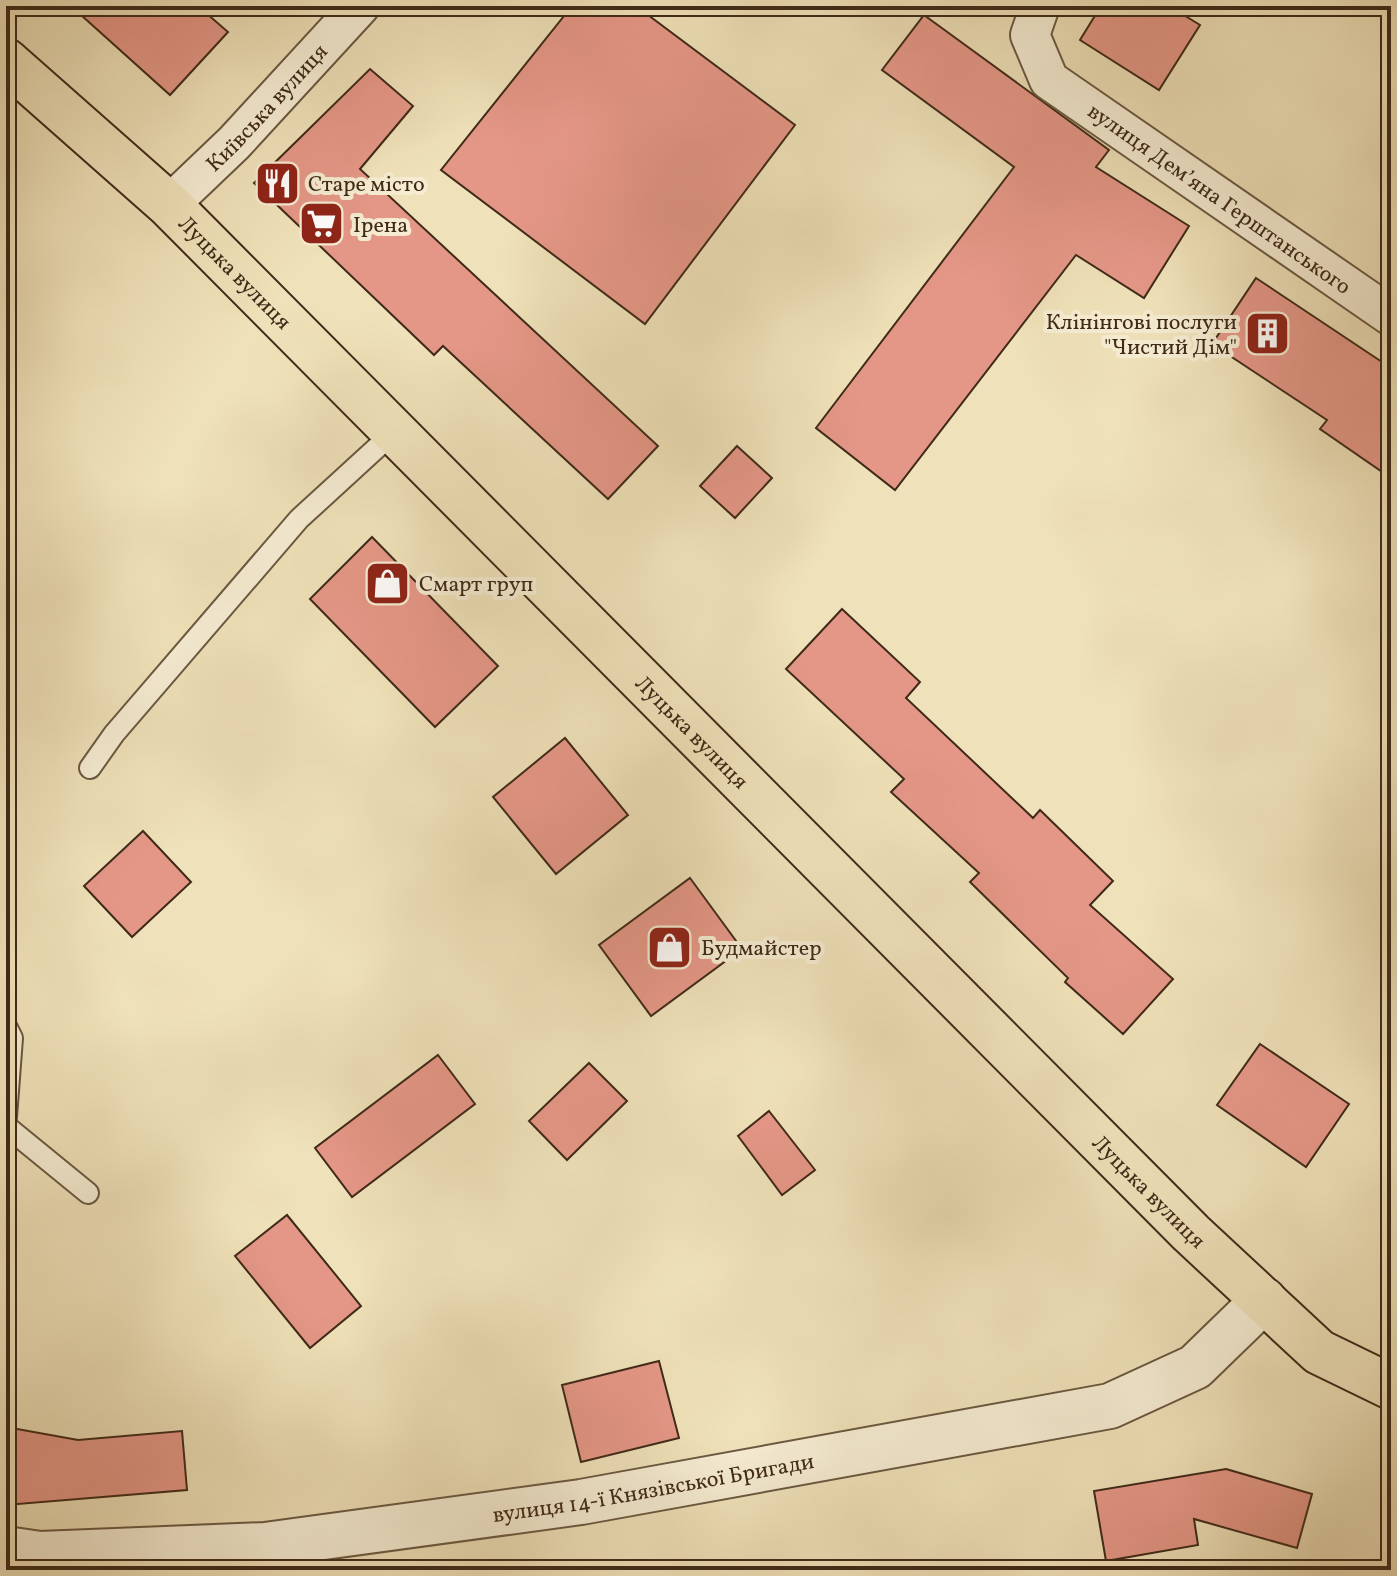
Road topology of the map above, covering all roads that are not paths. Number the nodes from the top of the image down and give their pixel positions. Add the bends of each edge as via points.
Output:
1 (360, 6) edge
2 (1040, 6) edge
3 (6, 61) edge
4 (169, 205) junction
5 (1391, 316) edge
6 (394, 432) junction
7 (90, 768) dead end
8 (6, 1026) edge
9 (6, 1117) edge
10 (6, 1126) edge
11 (88, 1193) dead end
12 (1264, 1300) junction
13 (1391, 1387) edge
14 (6, 1549) edge

1 - 4 street, Київська вулиця
2 - 5 street, вулиця Демʼяна Герштанського via 1030,35 1049,80
3 - 4 main road, Луцька вулиця
4 - 6 main road, Луцька вулиця
6 - 7 lane via 299,519
6 - 12 main road, Луцька вулиця via 1191,1233
8 - 9 lane via 12,1038
10 - 11 lane
12 - 13 main road, Луцька вулиця via 1319,1352
12 - 14 street, вулиця 14-ї Князівської Бригади via 1195,1367 1110,1406 581,1502 265,1545 40,1554

